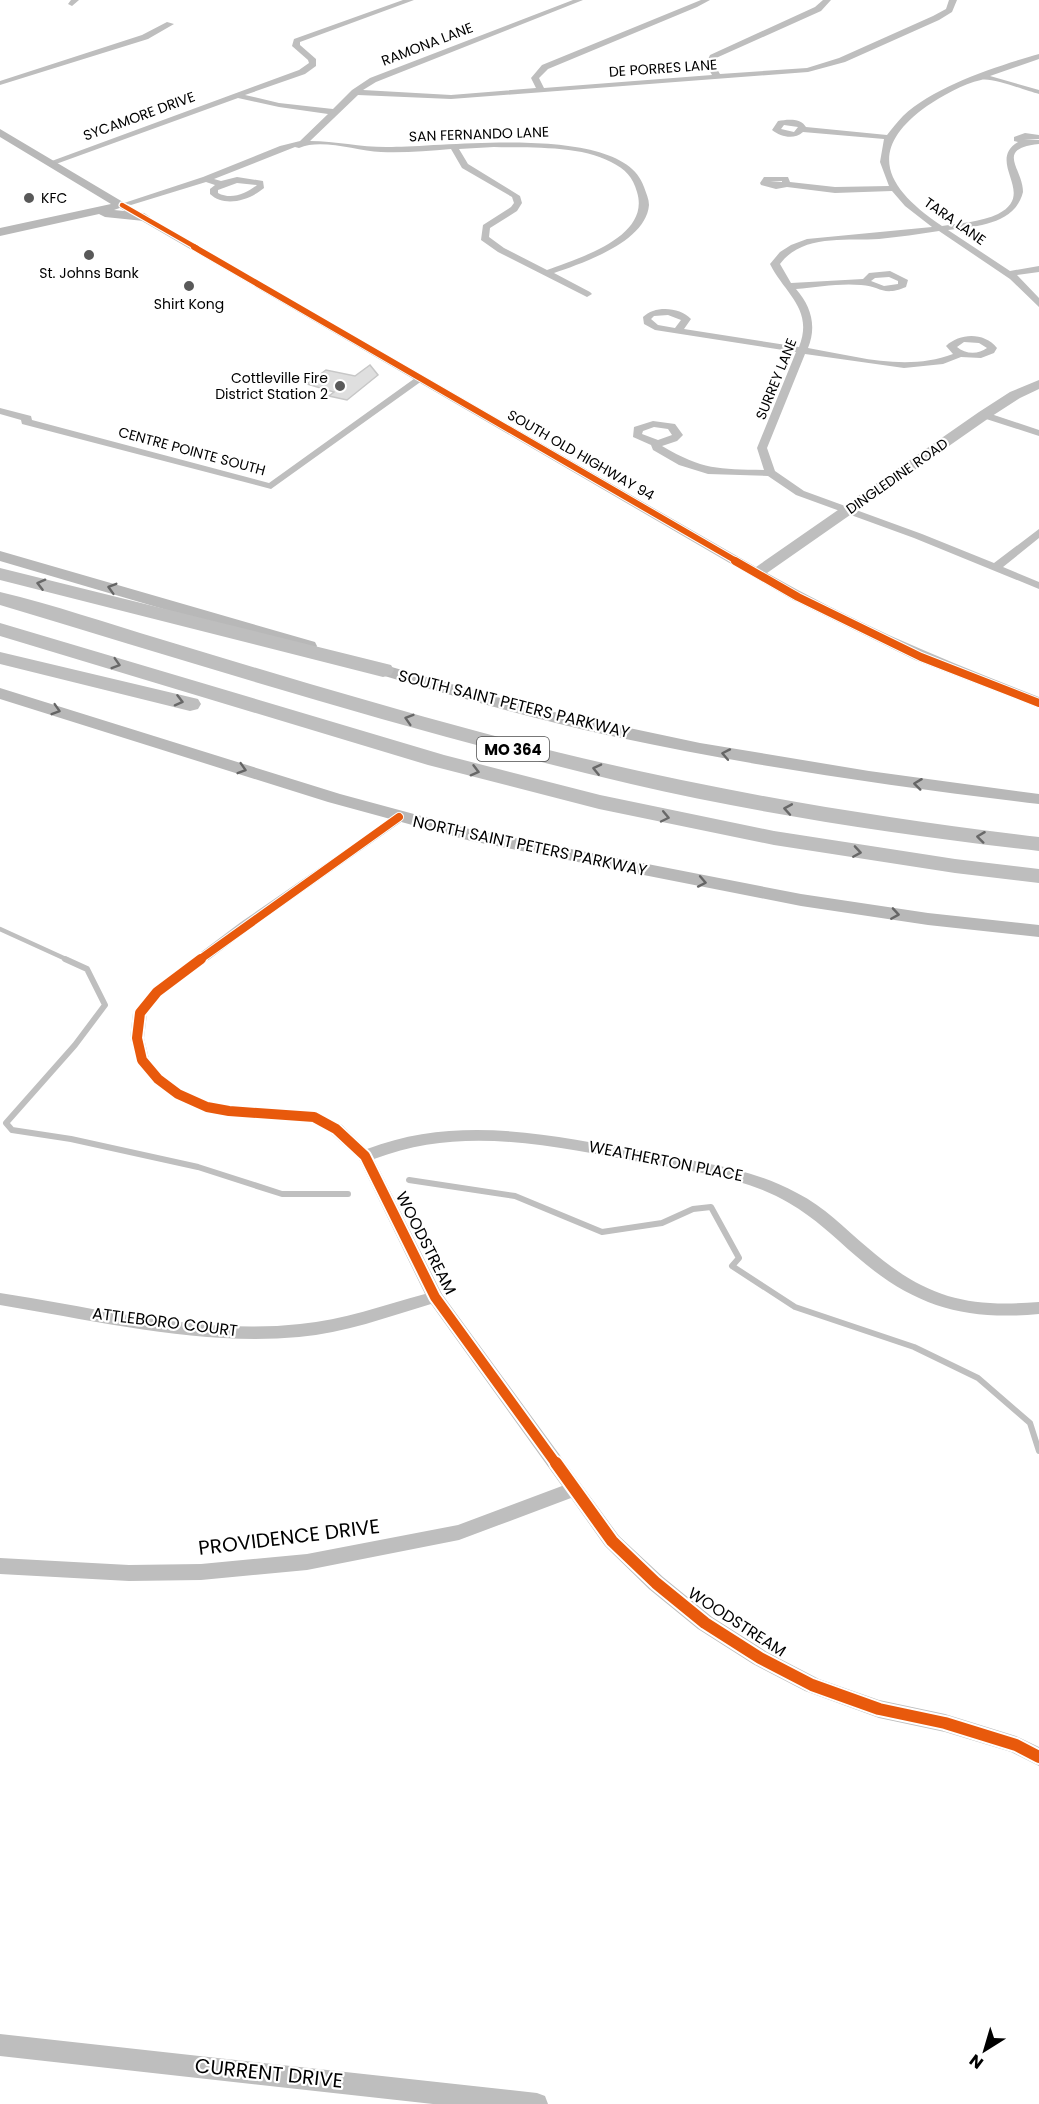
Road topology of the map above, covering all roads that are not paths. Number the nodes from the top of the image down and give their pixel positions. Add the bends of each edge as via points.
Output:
1 (410, 0) edge
2 (579, 0) edge
3 (706, 0) edge
4 (827, 0) edge
5 (953, 0) edge
6 (170, 24) dead end
7 (1039, 56) edge
8 (984, 77) junction
9 (718, 78) junction
10 (0, 83) edge
11 (541, 90) junction
12 (355, 92) junction
13 (1039, 92) edge
14 (235, 95) junction
15 (334, 112) junction
16 (801, 129) dead end
17 (0, 132) edge
18 (888, 137) junction
19 (1039, 140) edge
20 (303, 143) junction
21 (454, 148) junction
22 (260, 158) junction
23 (270, 161) junction
24 (53, 162) junction
25 (214, 182) junction
26 (786, 184) dead end
27 (894, 188) junction
28 (100, 191) junction
29 (125, 204) junction
30 (84, 214) junction
31 (144, 217) junction
32 (941, 228) junction
33 (0, 232) edge
34 (1039, 269) edge
35 (546, 273) junction
36 (1008, 274) junction
37 (866, 282) dead end
38 (791, 286) junction
39 (587, 294) dead end
40 (1039, 304) edge
41 (678, 331) dead end
42 (803, 350) junction
43 (961, 354) dead end
44 (421, 378) junction
45 (1039, 384) edge
46 (0, 411) edge
47 (984, 415) junction
48 (1039, 433) edge
49 (656, 442) dead end
50 (770, 473) junction
51 (849, 510) junction
52 (1039, 532) edge
53 (0, 556) edge
54 (996, 567) junction
55 (758, 572) junction
56 (0, 574) edge
57 (1039, 586) edge
58 (0, 598) edge
59 (0, 629) edge
60 (0, 658) edge
61 (383, 670) junction
62 (0, 693) edge
63 (1039, 703) edge
64 (359, 737) junction
65 (1039, 799) edge
66 (399, 817) junction
67 (1039, 844) edge
68 (1039, 876) edge
69 (1039, 931) edge
70 (365, 1156) junction
71 (435, 1297) junction
72 (0, 1299) edge
73 (1039, 1308) edge
74 (575, 1489) junction
75 (0, 1566) edge
76 (1039, 1757) edge
77 (0, 2045) edge
78 (537, 2104) edge

1 - 14 street, SYCAMORE DRIVE via 297,40 296,46 312,59 310,67
2 - 12 street, RAMONA LANE via 381,76
3 - 11 street via 545,67 535,78
4 - 9 street via 818,9 713,57 710,64
5 - 9 street, DE PORRES LANE via 949,9 936,18 825,66
6 - 10 street via 145,37
7 - 8 street
8 - 13 street
8 - 18 street via 915,109
9 - 11 street, DE PORRES LANE
11 - 12 street, DE PORRES LANE via 427,98
12 - 15 street, RAMONA LANE
14 - 15 street
14 - 24 street, SYCAMORE DRIVE
15 - 20 street, RAMONA LANE
16 - 18 street
17 - 24 main road, SOUTH OLD HIGHWAY 94
18 - 27 street, TARA LANE via 884,161
19 - 32 street via 1029,135 1018,137 1024,142 1014,148 1011,156 1010,166 1018,186 1015,203 1008,211 983,221
20 - 21 street, SAN FERNANDO LANE via 391,150
20 - 22 street, RAMONA LANE
20 - 23 street, RAMONA LANE
21 - 35 street via 465,166 516,196 518,203 514,209 486,227 484,238
21 - 35 street, SAN FERNANDO LANE via 509,144 575,148 614,160 634,174 642,185 645,208 633,228 601,251
22 - 23 street
22 - 25 street, RAMONA LANE
23 - 25 street, RAMONA LANE
24 - 28 main road, SOUTH OLD HIGHWAY 94
25 - 25 street via 214,194 226,199 261,186 246,180
25 - 29 street, RAMONA LANE via 154,201
26 - 27 street via 835,190
27 - 32 street, TARA LANE via 918,213
28 - 29 main road, SOUTH OLD HIGHWAY 94
28 - 30 main road via 98,201
29 - 30 main road
29 - 31 street, SOUTH OLD HIGHWAY 94
30 - 31 main road
30 - 33 main road
31 - 44 street, SOUTH OLD HIGHWAY 94
32 - 36 street, TARA LANE
32 - 38 street, SURREY LANE via 824,239 788,249 775,264 779,275
34 - 36 street
35 - 39 street
36 - 40 street, TARA LANE
37 - 38 street
38 - 42 street, SURREY LANE via 805,305 809,324
41 - 42 street
42 - 43 street via 908,365
42 - 50 street, SURREY LANE via 762,448
44 - 46 street, CENTRE POINTE SOUTH via 272,486 26,422 27,418
44 - 55 street, SOUTH OLD HIGHWAY 94
45 - 47 street, DINGLEDINE ROAD
47 - 48 street
47 - 51 street, DINGLEDINE ROAD
49 - 50 street via 657,448 683,464 712,472
50 - 51 street via 800,493
51 - 54 street
51 - 55 street, DINGLEDINE ROAD
52 - 54 street
61 -> 53 main road, SOUTH SAINT PETERS PARKWAY
54 - 57 street
55 - 63 street, SOUTH OLD HIGHWAY 94 via 877,637
61 -> 56 highway
67 -> 58 highway, MO 364 via 830,816 621,775 432,726
59 -> 64 highway, MO 364
60 -> 64 highway via 206,708
65 -> 61 main road, SOUTH SAINT PETERS PARKWAY via 891,781 699,748 545,715
62 -> 66 main road, NORTH SAINT PETERS PARKWAY
64 -> 68 highway, MO 364 via 516,782 686,822 865,853
66 -> 69 main road, NORTH SAINT PETERS PARKWAY via 471,836 724,886 928,919
66 - 70 street, WOODSTREAM via 246,924 158,992 140,1013 137,1038 142,1060 178,1094 207,1107 229,1111 314,1118 336,1129
70 - 71 street, WOODSTREAM
70 - 73 street, WEATHERTON PLACE via 406,1141 442,1135 529,1137 705,1167 751,1178 794,1198 834,1225 901,1283 944,1304 989,1312
71 - 72 street, ATTLEBORO COURT via 300,1331 241,1333
71 - 74 street, WOODSTREAM
74 - 75 street, PROVIDENCE DRIVE via 459,1532 307,1562 201,1572 129,1573
74 - 76 street, WOODSTREAM via 612,1541 656,1583 705,1623 760,1658 812,1684 879,1709 945,1723 1016,1745
77 - 78 street, CURRENT DRIVE

